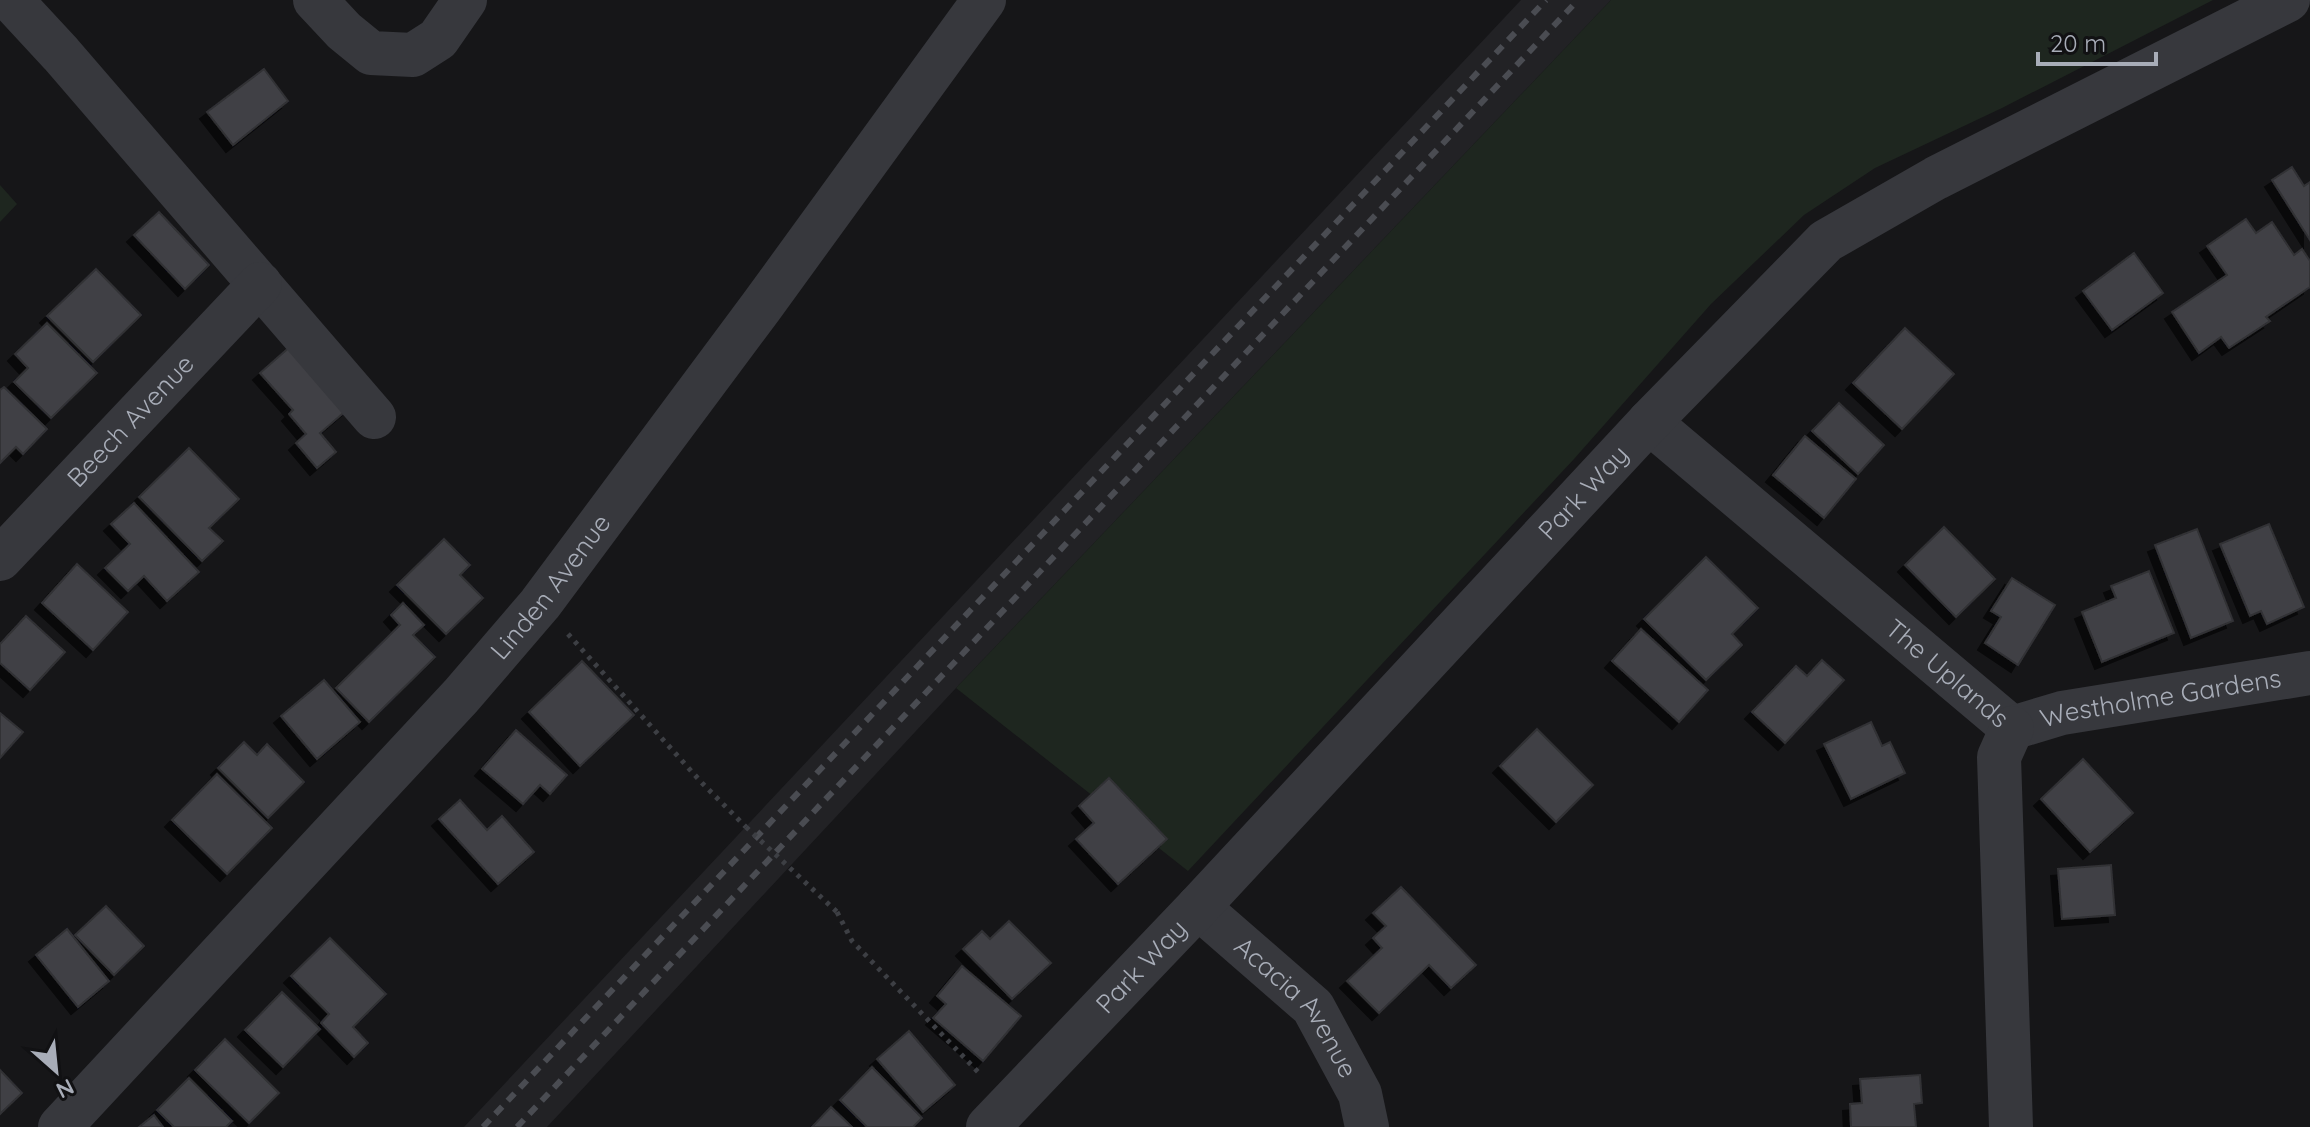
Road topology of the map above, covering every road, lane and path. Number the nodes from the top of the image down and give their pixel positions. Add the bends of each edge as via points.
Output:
1 (11, 0) edge
2 (315, 0) edge
3 (465, 0) edge
4 (984, 0) edge
5 (2288, 0) edge
6 (260, 284) junction
7 (374, 417) dead end
8 (1649, 422) junction
9 (0, 559) edge
10 (540, 604) junction
11 (2310, 673) edge
12 (2012, 728) junction
13 (1198, 907) junction
14 (987, 1082) dead end
15 (60, 1127) edge
16 (988, 1127) edge
17 (1367, 1127) edge
18 (2011, 1127) edge

1 - 6 street
2 - 3 street via 371,53 413,55 438,39
4 - 10 street, Linden Avenue
5 - 8 street, Park Way via 1936,178 1826,241
6 - 7 street
6 - 9 street, Beech Avenue
8 - 12 street, The Uplands
8 - 13 street, Park Way
10 - 14 path, bridge via 702,783 837,912 852,941
10 - 15 street, Linden Avenue via 461,696
11 - 12 street, Westholme Gardens via 2062,713
12 - 18 street, The Uplands via 1999,757
13 - 16 street, Park Way
13 - 17 street, Acacia Avenue via 1313,1007 1360,1094

